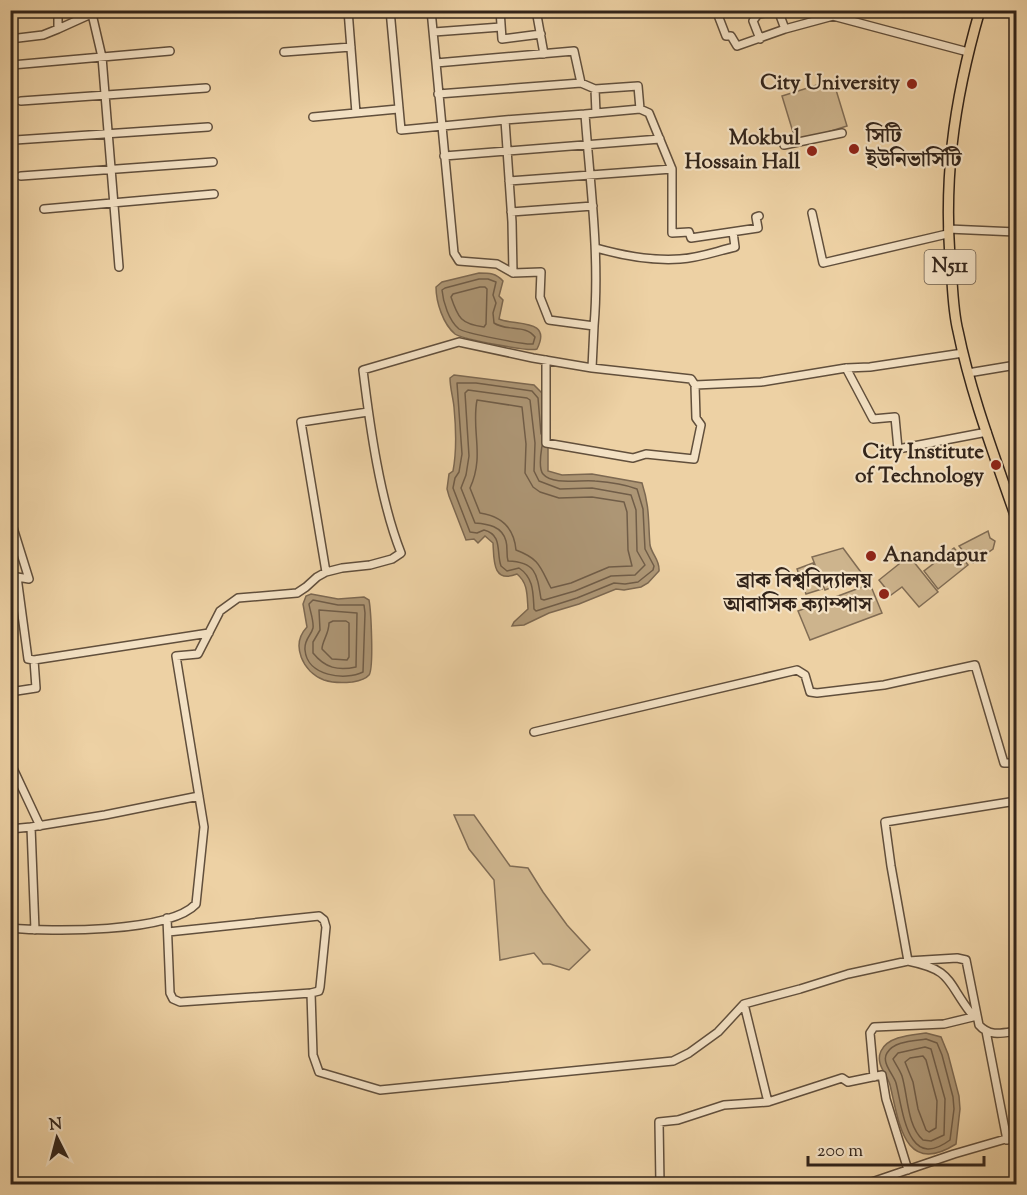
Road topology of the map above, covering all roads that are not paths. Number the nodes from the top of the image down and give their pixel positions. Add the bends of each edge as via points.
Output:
1 (58, 10) edge
2 (100, 10) edge
3 (348, 10) edge
4 (390, 10) edge
5 (431, 10) edge
6 (500, 10) edge
7 (536, 10) edge
8 (716, 10) edge
9 (980, 10) edge
10 (778, 11) edge
11 (758, 12) edge
12 (92, 14) junction
13 (826, 14) edge
14 (501, 27) junction
15 (785, 28) junction
16 (58, 29) junction
17 (434, 32) junction
18 (541, 34) junction
19 (10, 39) edge
20 (760, 39) junction
21 (351, 47) junction
22 (170, 51) dead end
23 (284, 52) dead end
24 (968, 52) junction
25 (544, 54) junction
26 (102, 57) junction
27 (436, 63) junction
28 (12, 65) dead end
29 (581, 83) junction
30 (206, 88) dead end
31 (595, 89) junction
32 (438, 94) junction
33 (105, 95) junction
34 (21, 101) dead end
35 (398, 109) junction
36 (640, 110) junction
37 (356, 113) junction
38 (596, 113) junction
39 (585, 114) junction
40 (313, 117) dead end
41 (505, 120) junction
42 (441, 124) junction
43 (208, 127) dead end
44 (842, 133) dead end
45 (108, 134) junction
46 (660, 139) junction
47 (15, 140) dead end
48 (587, 145) junction
49 (784, 145) dead end
50 (507, 152) junction
51 (444, 156) junction
52 (213, 162) dead end
53 (672, 169) junction
54 (111, 170) junction
55 (590, 175) junction
56 (21, 176) dead end
57 (509, 181) junction
58 (214, 194) dead end
59 (114, 204) junction
60 (593, 206) junction
61 (44, 209) dead end
62 (511, 212) junction
63 (812, 213) dead end
64 (759, 216) dead end
65 (1017, 231) edge
66 (733, 232) junction
67 (947, 232) junction
68 (596, 248) junction
69 (119, 267) dead end
70 (513, 273) junction
71 (594, 326) junction
72 (963, 353) junction
73 (546, 360) junction
74 (1017, 364) edge
75 (592, 368) junction
76 (846, 368) junction
77 (968, 373) junction
78 (695, 385) junction
79 (368, 412) junction
80 (987, 432) junction
81 (10, 518) edge
82 (1017, 518) edge
83 (326, 572) junction
84 (14, 576) edge
85 (209, 633) junction
86 (34, 660) junction
87 (10, 692) edge
88 (534, 732) dead end
89 (10, 762) edge
90 (1017, 763) edge
91 (199, 796) junction
92 (1017, 801) edge
93 (40, 826) junction
94 (32, 827) junction
95 (10, 829) edge
96 (167, 918) junction
97 (10, 928) edge
98 (35, 930) junction
99 (168, 932) junction
100 (908, 962) junction
101 (311, 993) junction
102 (744, 1004) junction
103 (977, 1016) junction
104 (986, 1031) junction
105 (1017, 1031) edge
106 (874, 1077) junction
107 (768, 1101) junction
108 (1017, 1136) edge
109 (1007, 1140) junction
110 (908, 1170) junction
111 (660, 1185) edge
112 (866, 1185) edge

1 - 16 street
2 - 12 street
3 - 21 street
4 - 35 street
5 - 17 street
6 - 14 street
7 - 18 street
8 - 20 street via 726,36 731,36 737,46
9 - 24 highway, N511
10 - 11 street
10 - 15 street
11 - 20 street via 753,21
12 - 16 street
12 - 26 street
13 - 15 street
13 - 24 street
14 - 17 street
14 - 18 street via 502,39
15 - 20 street
16 - 19 street
17 - 27 street
18 - 25 street
21 - 23 street
21 - 37 street
22 - 26 street
24 - 67 highway, N511 via 955,112
25 - 27 street
25 - 29 street via 574,51
26 - 28 street
26 - 33 street
27 - 32 street
29 - 31 street
29 - 32 street
30 - 33 street
31 - 36 street via 638,86
31 - 38 street
32 - 42 street
33 - 34 street
33 - 45 street
35 - 37 street
35 - 42 street via 401,130
36 - 38 street
36 - 46 street via 649,113
37 - 40 street
38 - 39 street
39 - 41 street
39 - 48 street
41 - 42 street
41 - 50 street
42 - 51 street
43 - 45 street
44 - 49 street
45 - 47 street
45 - 54 street
46 - 48 street
46 - 53 street
48 - 50 street
48 - 55 street
50 - 51 street
50 - 57 street
51 - 70 street via 454,253 459,261 497,264
52 - 54 street
53 - 55 street
53 - 66 street via 672,233 689,232 691,238
54 - 56 street
54 - 59 street
55 - 57 street
55 - 60 street
57 - 62 street
58 - 59 street
59 - 61 street
59 - 69 street
60 - 62 street
60 - 68 street
62 - 70 street
63 - 67 street via 823,263
64 - 66 street via 758,228
65 - 67 street
66 - 68 street via 735,247 686,259
67 - 72 highway, N511
68 - 71 street
70 - 71 street via 541,272 540,297 549,320
71 - 75 street
72 - 76 street
72 - 77 highway, N511
73 - 75 street
73 - 78 street via 546,443 633,458 646,454 694,459 701,425 696,418
73 - 79 street via 459,342 444,346 363,370
74 - 77 street
75 - 78 street via 691,379
76 - 78 street via 761,382
76 - 80 street via 873,419 896,417 898,449
77 - 80 highway, N511
79 - 83 street via 301,422
79 - 83 street via 401,553 392,559
80 - 82 highway, N511
81 - 84 street via 29,579
83 - 85 street via 297,593 238,598 220,611
84 - 86 street via 28,659
85 - 86 street
85 - 91 street via 198,654 176,656
86 - 87 street via 36,688
88 - 90 street via 797,670 805,675 810,692 817,693 884,685 975,664 1004,763
89 - 93 street
91 - 93 street
91 - 96 street via 204,827 196,904
92 - 100 street via 885,822
93 - 94 street
94 - 95 street
94 - 98 street
96 - 98 street via 104,928
96 - 99 street
97 - 98 street
99 - 101 street via 170,993 180,1002
99 - 101 street via 319,915 326,927 319,991
100 - 102 street via 848,974
100 - 103 street via 929,965 941,972
100 - 103 street via 966,960
101 - 102 street via 313,1055 319,1072 380,1090 673,1061 718,1032
102 - 107 street
103 - 104 street
103 - 106 street via 944,1024 874,1027 870,1033
104 - 105 street
104 - 109 street
106 - 107 street via 848,1082 842,1078
106 - 110 street via 883,1077
107 - 111 street via 724,1104 678,1120 659,1122
108 - 109 street
109 - 110 street
110 - 112 street

